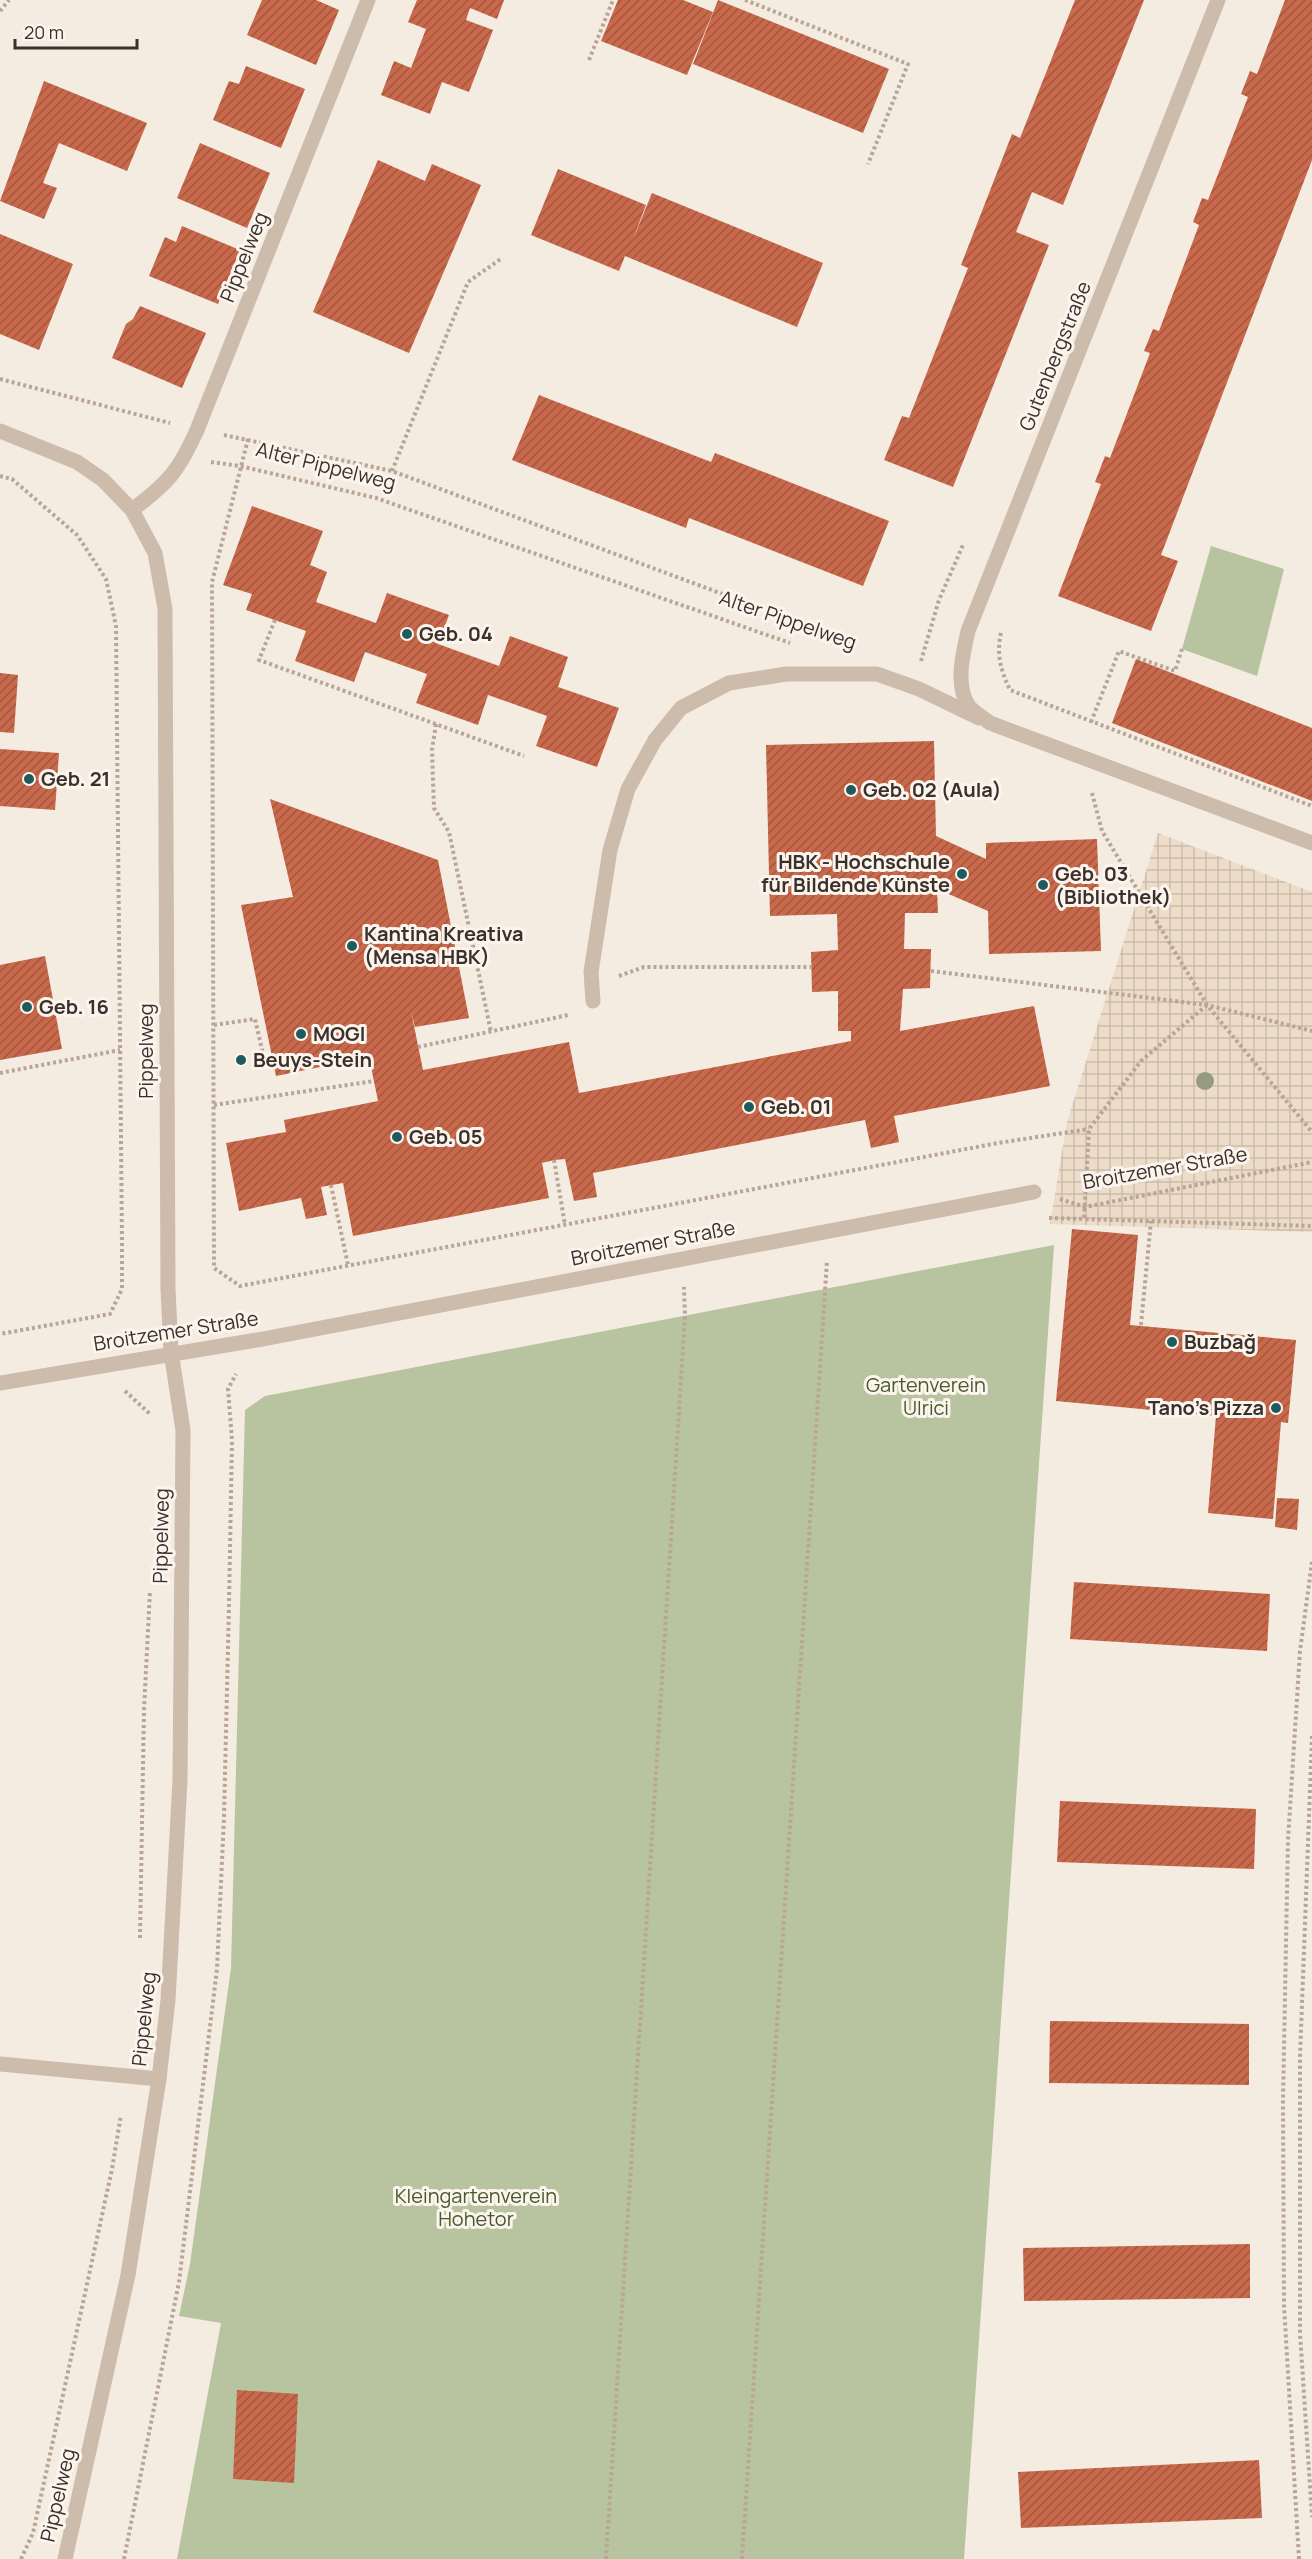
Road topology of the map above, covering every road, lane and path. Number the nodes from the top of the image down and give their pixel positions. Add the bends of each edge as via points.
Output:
1 (9, 0) edge
2 (368, 0) edge
3 (613, 0) edge
4 (745, 0) edge
5 (1218, 0) edge
6 (0, 11) edge
7 (589, 60) dead end
8 (868, 164) dead end
9 (502, 258) dead end
10 (0, 379) edge
11 (197, 430) junction
12 (0, 431) edge
13 (248, 439) junction
14 (240, 466) junction
15 (392, 471) junction
16 (0, 476) edge
17 (132, 510) junction
18 (963, 545) dead end
19 (275, 620) dead end
20 (1003, 623) dead end
21 (858, 644) dead end
22 (799, 647) dead end
23 (1182, 649) dead end
24 (919, 667) dead end
25 (1091, 722) junction
26 (990, 723) junction
27 (436, 724) junction
28 (524, 756) dead end
29 (1094, 796) dead end
30 (1312, 806) edge
31 (1312, 843) edge
32 (930, 971) dead end
33 (593, 1001) dead end
34 (1207, 1005) junction
35 (214, 1025) junction
36 (1312, 1031) edge
37 (491, 1032) dead end
38 (120, 1050) junction
39 (273, 1062) dead end
40 (0, 1073) edge
41 (374, 1082) dead end
42 (214, 1105) junction
43 (1089, 1129) junction
44 (1312, 1132) edge
45 (554, 1160) dead end
46 (1312, 1162) edge
47 (331, 1185) dead end
48 (1034, 1192) joint
49 (1085, 1207) junction
50 (1151, 1221) junction
51 (565, 1225) junction
52 (1312, 1226) edge
53 (348, 1265) junction
54 (826, 1291) dead end
55 (686, 1317) dead end
56 (1141, 1325) dead end
57 (0, 1334) edge
58 (171, 1352) junction
59 (237, 1372) dead end
60 (0, 1383) edge
61 (124, 1390) dead end
62 (153, 1417) dead end
63 (1312, 1562) edge
64 (150, 1581) dead end
65 (1312, 1736) edge
66 (140, 1942) dead end
67 (0, 2064) edge
68 (128, 2076) junction
69 (159, 2079) junction
70 (1312, 2517) edge
71 (21, 2559) edge
72 (65, 2559) edge
73 (124, 2559) edge
74 (606, 2559) edge
75 (742, 2559) edge
76 (1299, 2559) edge

1 - 6 path
2 - 11 street, Pippelweg
3 - 7 path
4 - 8 path via 908,64
5 - 26 street, Gutenbergstraße via 968,631 961,683 968,706
9 - 15 path via 468,282
10 - 11 path
11 - 13 path
11 - 17 street, Pippelweg via 184,459 165,485
12 - 17 street, Pippelweg via 76,462 103,480
13 - 14 path
13 - 15 path
14 - 22 path, Alter Pippelweg via 376,498
14 - 35 path via 212,582
15 - 21 path
16 - 38 path via 12,479 77,535 106,579 116,626
17 - 58 street, Pippelweg via 155,553 165,609
18 - 24 path via 939,600
19 - 27 path via 260,660
20 - 25 path via 998,646 1001,671 1010,690
23 - 25 path via 1176,671 1119,651
25 - 30 path
26 - 31 street
26 - 33 street via 877,674 786,674 729,683 681,708 655,740 628,789 608,861 591,972
27 - 28 path
27 - 37 path via 432,750 435,808 449,832
29 - 34 path via 1102,831
32 - 34 path
34 - 36 path
34 - 43 path via 1141,1061
34 - 44 path
35 - 39 path via 255,1019 264,1063
35 - 42 path
38 - 40 path
38 - 57 path via 122,1288 110,1314
41 - 42 path
42 - 53 path via 214,1268 240,1286
43 - 49 path
43 - 51 path
45 - 51 path
46 - 49 path, Broitzemer Straße
47 - 53 path
48 - 49 path, Broitzemer Straße
48 - 58 street, Broitzemer Straße via 274,1337
49 - 50 path via 1084,1219
50 - 52 path
50 - 56 path
51 - 53 path
54 - 75 path
55 - 74 path
58 - 60 street, Broitzemer Straße
58 - 69 street, Pippelweg via 183,1430 180,1780 168,2000
59 - 73 path via 228,1389 232,1440 230,1592 217,1969 179,2282
61 - 62 path
63 - 76 path via 1300,1651 1288,1840 1283,2089 1284,2305
64 - 66 path
65 - 70 path via 1300,2057 1300,2333
67 - 68 street
68 - 69 street
68 - 71 path via 112,2169 33,2533
69 - 72 street, Pippelweg via 128,2275

